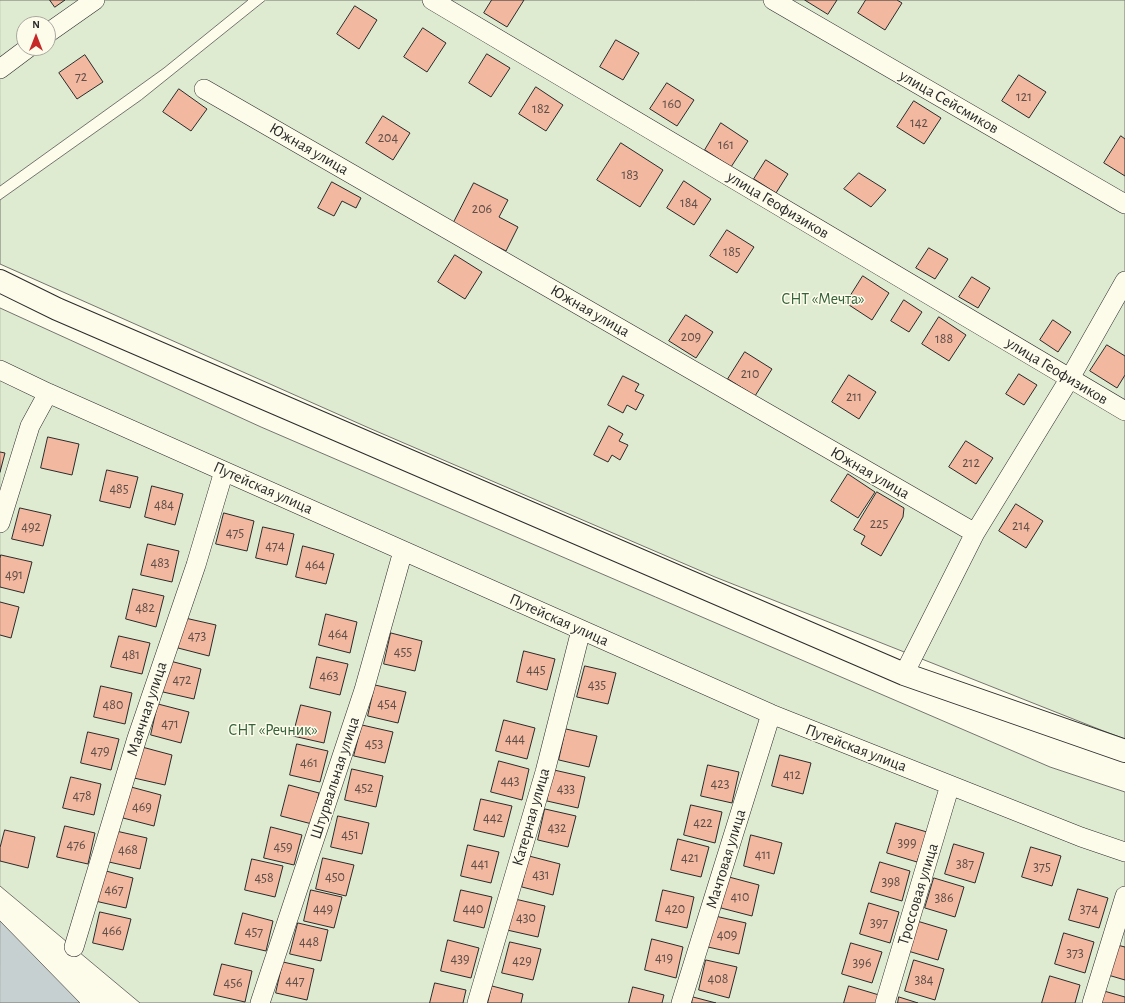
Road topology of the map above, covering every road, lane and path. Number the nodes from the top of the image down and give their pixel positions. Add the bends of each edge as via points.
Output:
1 (95, 0) edge
2 (432, 0) edge
3 (773, 0) edge
4 (56, 27) edge
5 (17, 56) edge
6 (0, 69) edge
7 (204, 89) dead end
8 (1125, 204) edge
9 (0, 281) edge
10 (1125, 281) edge
11 (0, 370) edge
12 (1070, 378) junction
13 (48, 393) junction
14 (1125, 411) edge
15 (224, 471) junction
16 (0, 523) edge
17 (975, 533) junction
18 (403, 551) junction
19 (580, 630) junction
20 (904, 674) junction
21 (771, 714) junction
22 (1125, 751) edge
23 (950, 785) junction
24 (1125, 852) edge
25 (1125, 896) edge
26 (74, 947) dead end
27 (260, 1003) edge
28 (477, 1003) edge
29 (681, 1003) edge
30 (885, 1003) edge
31 (1092, 1003) edge

1 - 4 street
2 - 12 street, улица Геофизиков
3 - 8 street, улица Сейсмиков
5 - 6 street
7 - 17 street, Южная улица
9 - 20 street via 64,312
10 - 12 street
11 - 13 street, Путейская улица
12 - 14 street, улица Геофизиков
12 - 17 street
13 - 15 street, Путейская улица
13 - 16 street via 30,426
15 - 18 street, Путейская улица
15 - 26 street, Маячная улица via 196,565 137,738
17 - 20 street
18 - 19 street, Путейская улица
18 - 27 street, Штурвальная улица via 364,690
19 - 21 street, Путейская улица
19 - 28 street, Катерная улица via 545,772
20 - 22 street
21 - 23 street, Путейская улица
21 - 29 street, Мачтовая улица
23 - 24 street, Путейская улица
23 - 30 street, Троссовая улица
25 - 31 street

